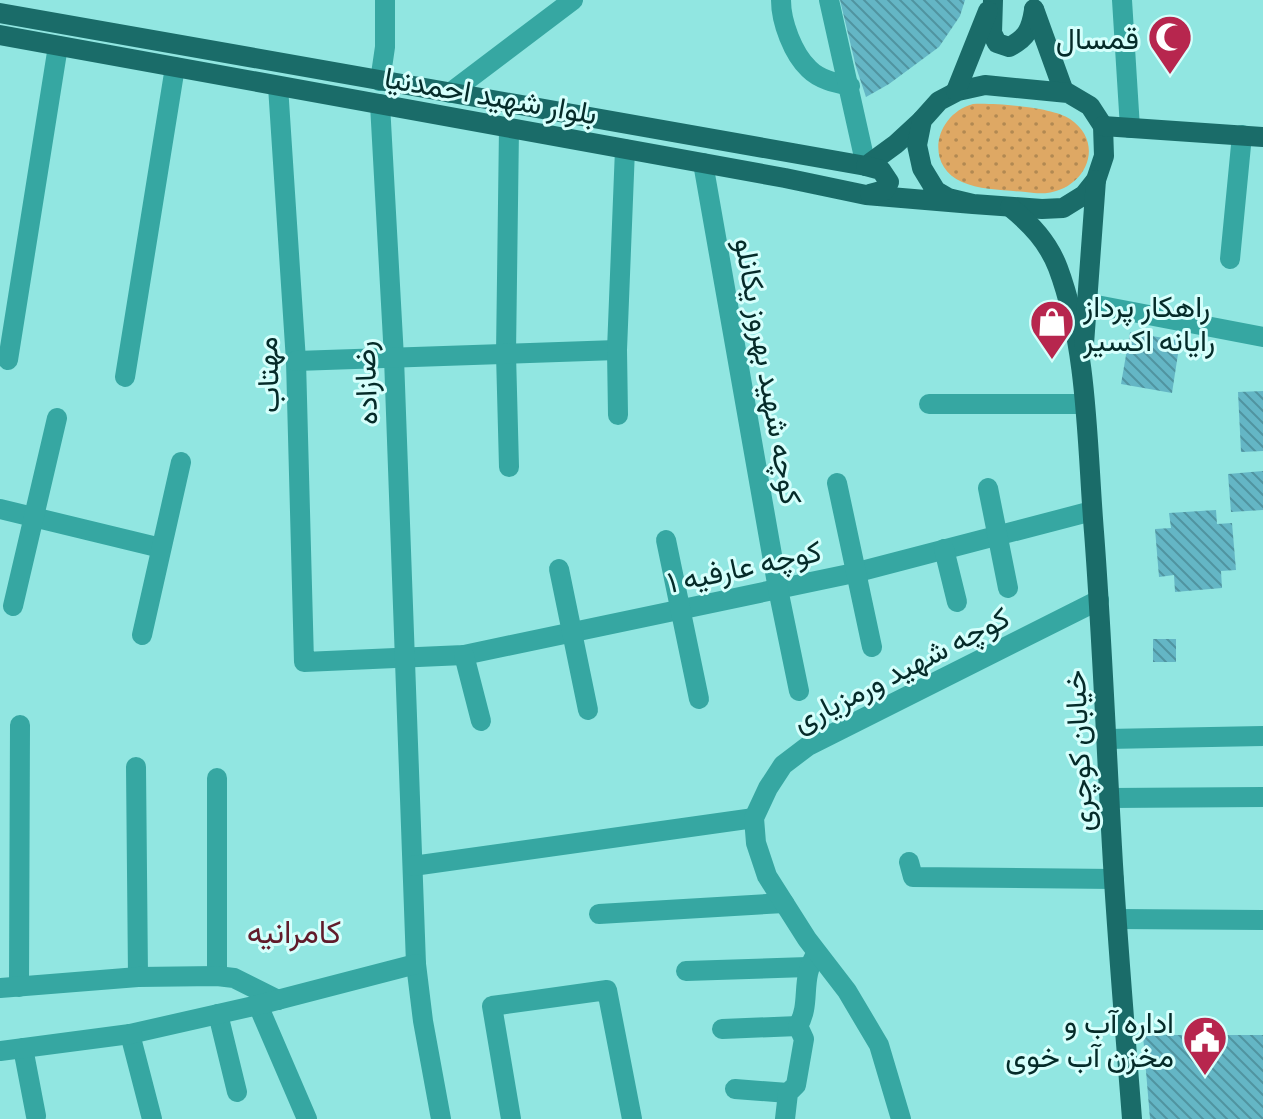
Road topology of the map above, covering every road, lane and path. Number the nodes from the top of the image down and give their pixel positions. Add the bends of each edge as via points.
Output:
1 (385, 0) edge
2 (573, 0) edge
3 (829, 0) edge
4 (993, 0) edge
5 (1122, 0) edge
6 (780, 2) edge
7 (1033, 5) edge
8 (0, 13) edge
9 (0, 35) edge
10 (58, 46) junction
11 (175, 67) junction
12 (380, 81) junction
13 (278, 86) junction
14 (850, 86) junction
15 (956, 91) junction
16 (1064, 92) junction
17 (450, 93) junction
18 (380, 104) junction
19 (922, 120) junction
20 (1103, 126) junction
21 (509, 128) junction
22 (1130, 128) junction
23 (1253, 136) edge
24 (625, 149) junction
25 (703, 163) junction
26 (866, 166) junction
27 (1096, 180) junction
28 (866, 195) junction
29 (973, 204) junction
30 (1010, 207) junction
31 (1230, 259) dead end
32 (1086, 303) junction
33 (1263, 337) edge
34 (617, 350) junction
35 (506, 354) junction
36 (394, 358) junction
37 (8, 360) dead end
38 (296, 361) junction
39 (125, 377) dead end
40 (1081, 380) junction
41 (929, 404) dead end
42 (1083, 404) junction
43 (618, 415) dead end
44 (57, 418) dead end
45 (181, 462) dead end
46 (509, 467) dead end
47 (837, 483) dead end
48 (988, 488) dead end
49 (0, 509) edge
50 (1092, 511) junction
51 (35, 518) junction
52 (997, 536) junction
53 (666, 540) dead end
54 (161, 548) junction
55 (944, 549) junction
56 (559, 569) dead end
57 (854, 573) junction
58 (1008, 588) dead end
59 (778, 589) junction
60 (1099, 600) junction
61 (957, 602) dead end
62 (13, 606) dead end
63 (681, 609) junction
64 (572, 633) junction
65 (142, 635) dead end
66 (872, 647) dead end
67 (464, 655) junction
68 (405, 658) junction
69 (304, 662) joint
70 (799, 691) dead end
71 (699, 699) dead end
72 (588, 710) dead end
73 (481, 721) dead end
74 (20, 725) dead end
75 (1263, 736) edge
76 (1107, 739) junction
77 (136, 767) dead end
78 (217, 778) dead end
79 (1263, 797) edge
80 (1110, 798) junction
81 (754, 818) junction
82 (909, 862) dead end
83 (413, 866) junction
84 (1114, 879) junction
85 (784, 903) junction
86 (599, 914) dead end
87 (1117, 919) junction
88 (1263, 920) edge
89 (813, 960) junction
90 (416, 964) junction
91 (686, 971) dead end
92 (217, 976) junction
93 (138, 977) junction
94 (10, 987) edge
95 (268, 1003) junction
96 (218, 1014) junction
97 (798, 1026) junction
98 (722, 1029) dead end
99 (130, 1034) junction
100 (23, 1048) junction
101 (0, 1051) edge
102 (735, 1089) dead end
103 (237, 1092) dead end
104 (788, 1093) junction
105 (36, 1116) dead end
106 (152, 1119) edge
107 (307, 1119) edge
108 (441, 1119) edge
109 (511, 1119) edge
110 (632, 1119) edge
111 (785, 1119) edge
112 (901, 1119) edge
113 (1132, 1119) edge

1 - 12 street
2 - 17 street
3 - 14 street
4 - 7 main road via 992,33 997,43 1009,47 1031,30
4 - 15 main road
5 - 22 street
6 - 14 street via 791,44 809,70
7 - 16 main road
8 - 12 main road, بلوار شهید احمدنیا
9 - 10 main road, بلوار شهید احمدنیا
10 - 11 main road, بلوار شهید احمدنیا
10 - 37 street
11 - 13 main road, بلوار شهید احمدنیا
11 - 39 street
12 - 17 main road, بلوار شهید احمدنیا
13 - 18 main road, بلوار شهید احمدنیا
13 - 38 street, مهتاب
14 - 26 street
15 - 16 main road via 985,85
15 - 19 main road
16 - 20 main road via 1090,106
17 - 26 main road, بلوار شهید احمدنیا
18 - 21 main road, بلوار شهید احمدنیا
18 - 36 street, رضازاده
19 - 26 main road
19 - 29 main road via 917,145 922,168 936,191
20 - 22 main road
20 - 27 main road via 1104,156
21 - 24 main road, بلوار شهید احمدنیا
21 - 35 street
22 - 23 main road
23 - 31 street
24 - 25 main road, بلوار شهید احمدنیا
24 - 34 street
25 - 28 main road, بلوار شهید احمدنیا
25 - 59 street, کوچه شهید بهروز یکانلو
26 - 28 main road via 881,170 889,182 885,190
27 - 30 main road via 1063,208
27 - 32 main road, خیابان کوچری
28 - 29 main road, بلوار شهید احمدنیا
29 - 30 main road
30 - 40 main road, خیابان کوچری via 1045,242 1058,268
32 - 33 street
32 - 40 main road, خیابان کوچری
34 - 35 street
34 - 43 street
35 - 36 street
35 - 46 street
36 - 38 street
36 - 68 street, رضازاده
38 - 69 street, مهتاب
40 - 42 main road, خیابان کوچری
41 - 42 street
42 - 50 main road, خیابان کوچری
44 - 51 street
45 - 54 street
47 - 57 street
48 - 52 street
49 - 51 street
50 - 52 street, کوچه عارفیه ۱
50 - 60 main road, خیابان کوچری
51 - 54 street
51 - 62 street
52 - 55 street, کوچه عارفیه ۱
52 - 58 street
53 - 63 street
54 - 65 street
55 - 57 street, کوچه عارفیه ۱
55 - 61 street
56 - 64 street
57 - 59 street, کوچه عارفیه ۱
57 - 66 street
59 - 63 street, کوچه عارفیه ۱
59 - 70 street, کوچه شهید بهروز یکانلو
60 - 76 main road, خیابان کوچری
60 - 81 street, کوچه شهید ورمزیاری via 808,746 783,765
63 - 64 street, کوچه عارفیه ۱
63 - 71 street
64 - 67 street, کوچه عارفیه ۱
64 - 72 street
67 - 68 street, کوچه عارفیه ۱
67 - 73 street
68 - 69 street, کوچه عارفیه ۱
68 - 83 street, رضازاده
74 - 94 street
75 - 76 street
76 - 80 main road, خیابان کوچری
77 - 93 street
78 - 92 street
79 - 80 street
80 - 84 main road, خیابان کوچری
81 - 83 street
81 - 85 street via 767,876
82 - 84 street via 913,877
83 - 90 street, رضازاده
84 - 87 main road, خیابان کوچری
85 - 86 street
85 - 89 street
87 - 88 street
87 - 113 main road, خیابان کوچری
89 - 91 street
89 - 97 street
89 - 112 street via 847,991 879,1045
90 - 95 street
90 - 108 street, رضازاده
92 - 93 street
92 - 95 street via 234,978
93 - 94 street
95 - 96 street
95 - 107 street
96 - 99 street
96 - 103 street
97 - 98 street
97 - 104 street via 804,1039 796,1085
99 - 100 street
99 - 106 street
100 - 101 street
100 - 105 street
102 - 104 street
104 - 111 street
109 - 110 street via 492,1006 607,990

